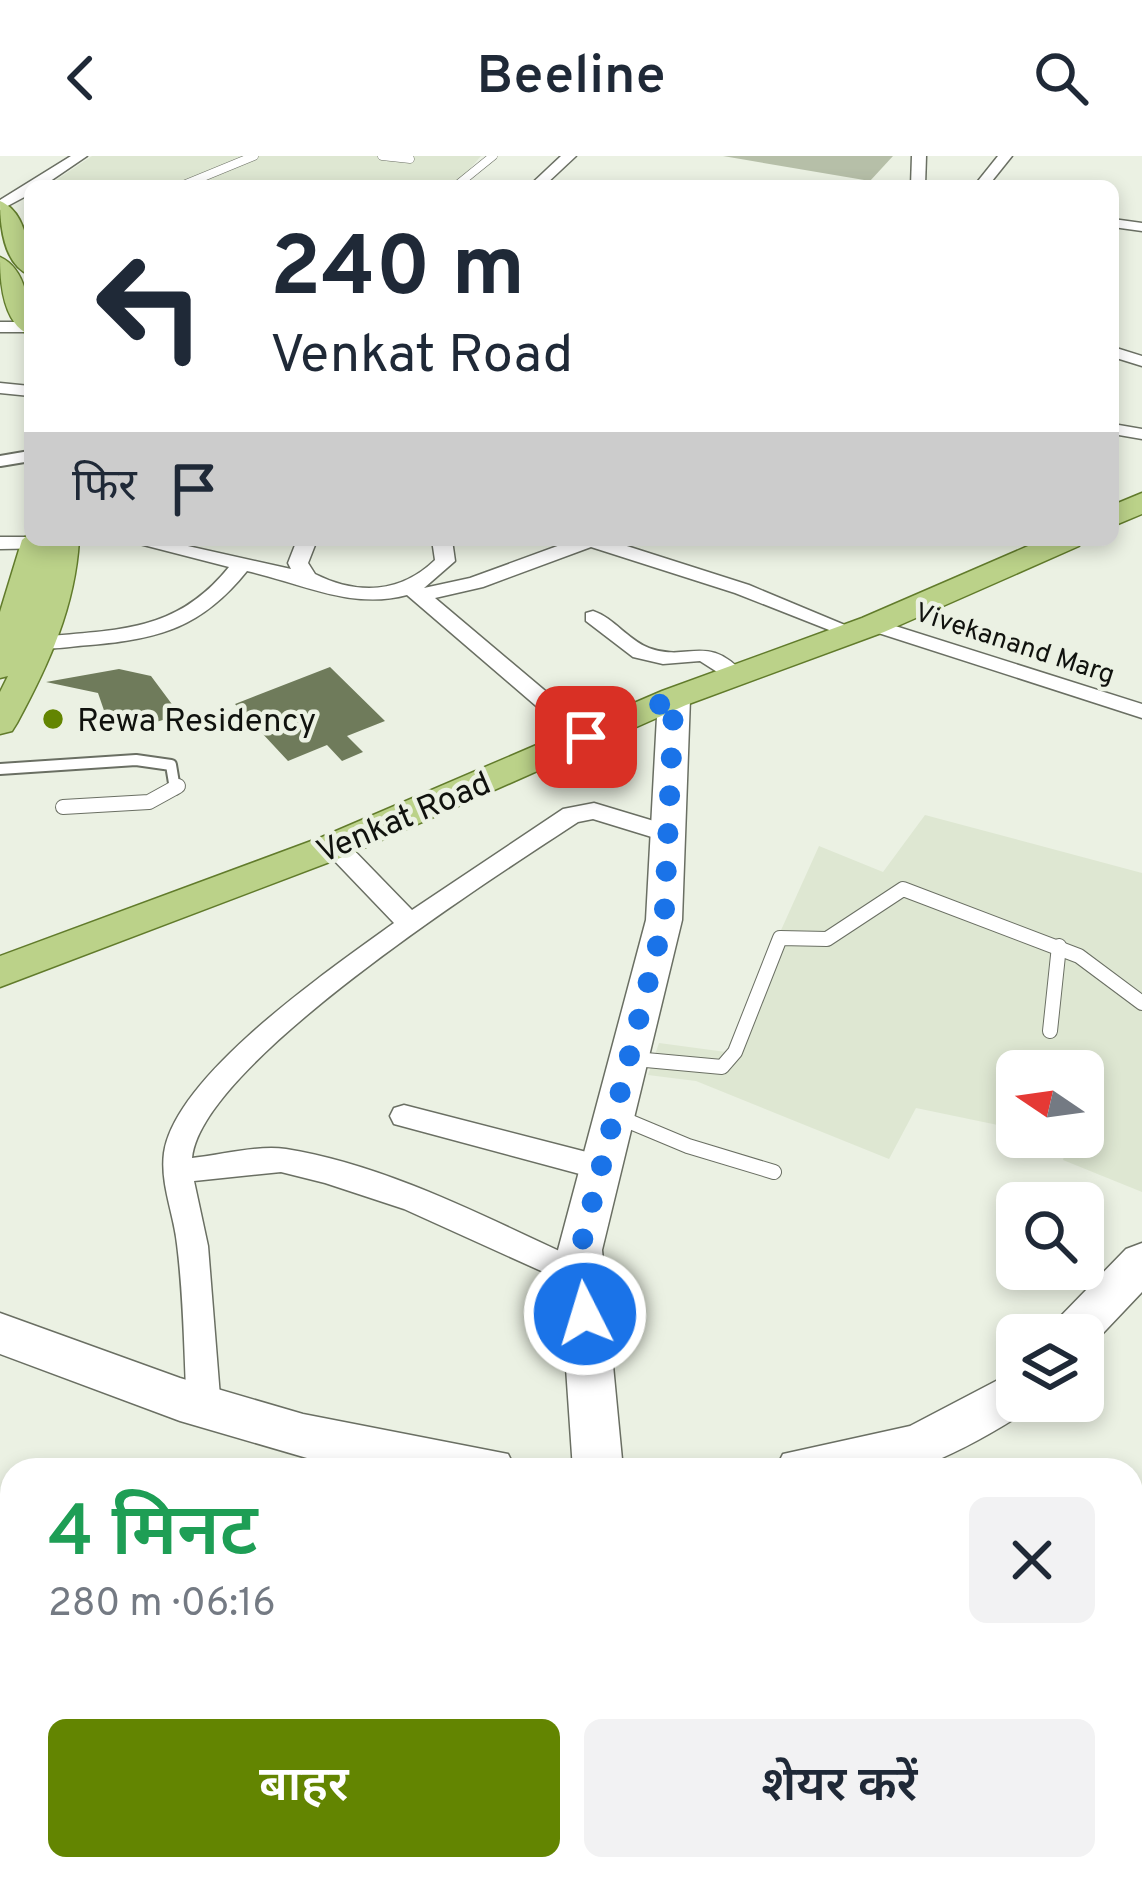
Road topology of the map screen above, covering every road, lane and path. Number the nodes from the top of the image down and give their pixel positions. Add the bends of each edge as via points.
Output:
1 (80, 156) edge
2 (254, 156) edge
3 (382, 156) edge
4 (493, 156) edge
5 (569, 156) edge
6 (1005, 156) edge
7 (410, 158) edge
8 (45, 180) edge
9 (196, 180) edge
10 (463, 180) edge
11 (543, 180) edge
12 (986, 180) edge
13 (0, 207) edge
14 (24, 256) edge
15 (0, 264) edge
16 (24, 314) edge
17 (48, 546) edge
18 (52, 546) edge
19 (161, 546) edge
20 (305, 546) edge
21 (443, 546) edge
22 (576, 546) edge
23 (605, 546) edge
24 (1055, 546) edge
25 (242, 564) junction
26 (307, 578) junction
27 (415, 592) junction
28 (8, 616) edge
29 (593, 617) dead end
30 (863, 629) junction
31 (41, 643) junction
32 (0, 668) edge
33 (736, 677) junction
34 (674, 698) junction
35 (1142, 711) edge
36 (0, 723) edge
37 (586, 737) junction
38 (0, 770) edge
39 (63, 807) dead end
40 (668, 834) junction
41 (335, 847) junction
42 (410, 924) junction
43 (1058, 946) junction
44 (0, 972) edge
45 (1142, 1004) edge
46 (1051, 1031) dead end
47 (630, 1058) junction
48 (404, 1116) dead end
49 (616, 1116) junction
50 (602, 1168) junction
51 (180, 1172) junction
52 (774, 1172) dead end
53 (1142, 1262) edge
54 (581, 1275) junction
55 (1092, 1314) edge
56 (0, 1334) edge
57 (996, 1406) edge
58 (204, 1409) junction
59 (341, 1458) edge
60 (597, 1458) edge
61 (877, 1458) edge

1 - 8 street
2 - 9 lane
3 - 7 lane
4 - 10 lane
5 - 11 street
6 - 12 street
13 - 14 main road
15 - 16 main road
17 - 28 main road
18 - 31 main road via 63,568
19 - 25 street
20 - 26 street via 298,563
21 - 27 street via 445,561
22 - 27 street via 476,584
23 - 30 street, Vivekanand Marg
24 - 30 main road, Venkat Road
25 - 26 street
25 - 31 street via 220,596 180,623
26 - 27 street via 353,596
27 - 37 street
28 - 32 main road
29 - 33 street via 641,654 704,653
30 - 33 main road, Venkat Road
30 - 35 street, Vivekanand Marg
31 - 36 main road
33 - 34 main road, Venkat Road
34 - 37 main road, Venkat Road
34 - 40 street
37 - 41 main road, Venkat Road
38 - 39 lane via 136,760 177,772 178,786 162,799
40 - 42 street via 594,811 571,815
40 - 47 street via 664,920
41 - 42 street
41 - 44 main road, Venkat Road
42 - 51 street via 289,1018 206,1098 185,1125
43 - 45 lane
43 - 46 lane
43 - 47 lane via 903,889 827,939 780,938 722,1067
47 - 49 street
48 - 50 street
49 - 50 street
49 - 52 lane
50 - 54 street
51 - 54 street via 281,1160 325,1171 414,1200
51 - 58 street
53 - 55 street
54 - 60 street
56 - 58 street
57 - 61 street via 961,1430
58 - 59 street

